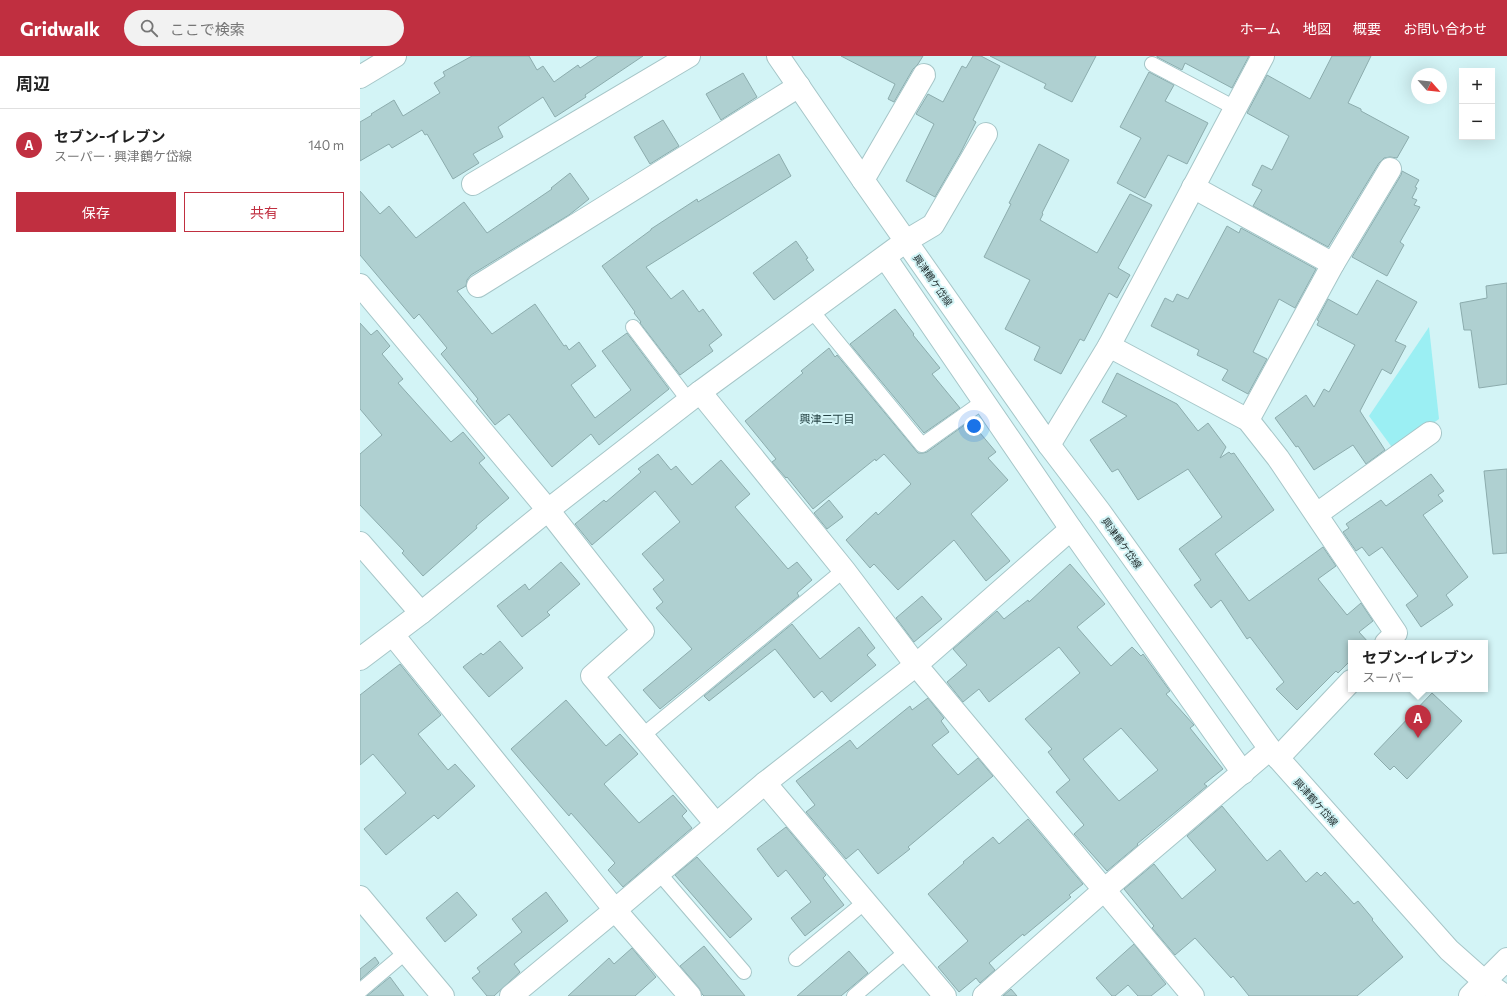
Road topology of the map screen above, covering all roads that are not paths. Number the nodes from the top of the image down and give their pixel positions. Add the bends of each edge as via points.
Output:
1 (395, 56) edge
2 (688, 56) edge
3 (778, 56) edge
4 (1263, 56) edge
5 (1152, 64) dead end
6 (924, 75) dead end
7 (360, 77) edge
8 (799, 86) junction
9 (1235, 108) junction
10 (986, 134) dead end
11 (1390, 169) dead end
12 (863, 180) junction
13 (473, 184) dead end
14 (1194, 187) junction
15 (906, 241) junction
16 (886, 257) junction
17 (1333, 264) junction
18 (360, 285) edge
19 (478, 286) dead end
20 (812, 311) junction
21 (633, 327) dead end
22 (1110, 346) junction
23 (695, 396) junction
24 (984, 401) junction
25 (1248, 420) junction
26 (1430, 433) dead end
27 (1049, 445) junction
28 (548, 510) junction
29 (1317, 514) junction
30 (1071, 529) junction
31 (360, 543) edge
32 (844, 570) junction
33 (421, 613) junction
34 (392, 634) junction
35 (1389, 640) edge
36 (360, 659) edge
37 (916, 664) junction
38 (1348, 684) edge
39 (642, 736) junction
40 (1274, 754) junction
41 (1243, 772) junction
42 (765, 783) junction
43 (716, 824) junction
44 (659, 873) junction
45 (1104, 890) junction
46 (360, 897) edge
47 (865, 902) junction
48 (615, 910) junction
49 (907, 951) junction
50 (406, 952) junction
51 (796, 959) dead end
52 (1507, 959) edge
53 (744, 972) dead end
54 (360, 991) edge
55 (1481, 991) edge
56 (443, 996) edge
57 (511, 996) edge
58 (690, 996) edge
59 (854, 996) edge
60 (945, 996) edge
61 (984, 996) edge
62 (1193, 996) edge
63 (1505, 996) edge

1 - 7 street
2 - 13 street
3 - 8 street, 興津鶴ケ岱線
4 - 9 street
5 - 9 lane
6 - 12 street
8 - 12 street, 興津鶴ケ岱線
8 - 19 street
9 - 14 street
10 - 15 street via 933,225
11 - 17 street
12 - 15 street, 興津鶴ケ岱線
14 - 17 street
14 - 22 street
15 - 16 street
15 - 27 street, 興津鶴ケ岱線
16 - 20 street
16 - 24 street
17 - 25 street
18 - 28 street
20 - 23 street
20 - 24 lane via 922,445
21 - 23 lane
22 - 25 street
22 - 27 street
23 - 28 street
23 - 32 street
24 - 30 street
25 - 29 street
26 - 29 street
27 - 40 street, 興津鶴ケ岱線
28 - 33 street
28 - 39 street via 643,631 592,676
29 - 35 street via 1396,633
30 - 37 street
30 - 41 street
31 - 33 street
32 - 37 street
32 - 39 lane
33 - 34 street
34 - 36 street
34 - 48 street
37 - 42 street
37 - 45 street
38 - 40 street
39 - 43 street
40 - 41 street
40 - 55 street, 興津鶴ケ岱線 via 1449,950
41 - 45 street
42 - 43 street
42 - 47 street
43 - 44 street
44 - 48 street
44 - 53 lane
45 - 61 street
45 - 62 street
46 - 50 street
47 - 49 street
47 - 51 lane
48 - 57 street
48 - 58 street
49 - 59 lane
49 - 60 street
50 - 54 lane
50 - 56 street
52 - 55 street
55 - 63 street, 興津鶴ケ岱線

